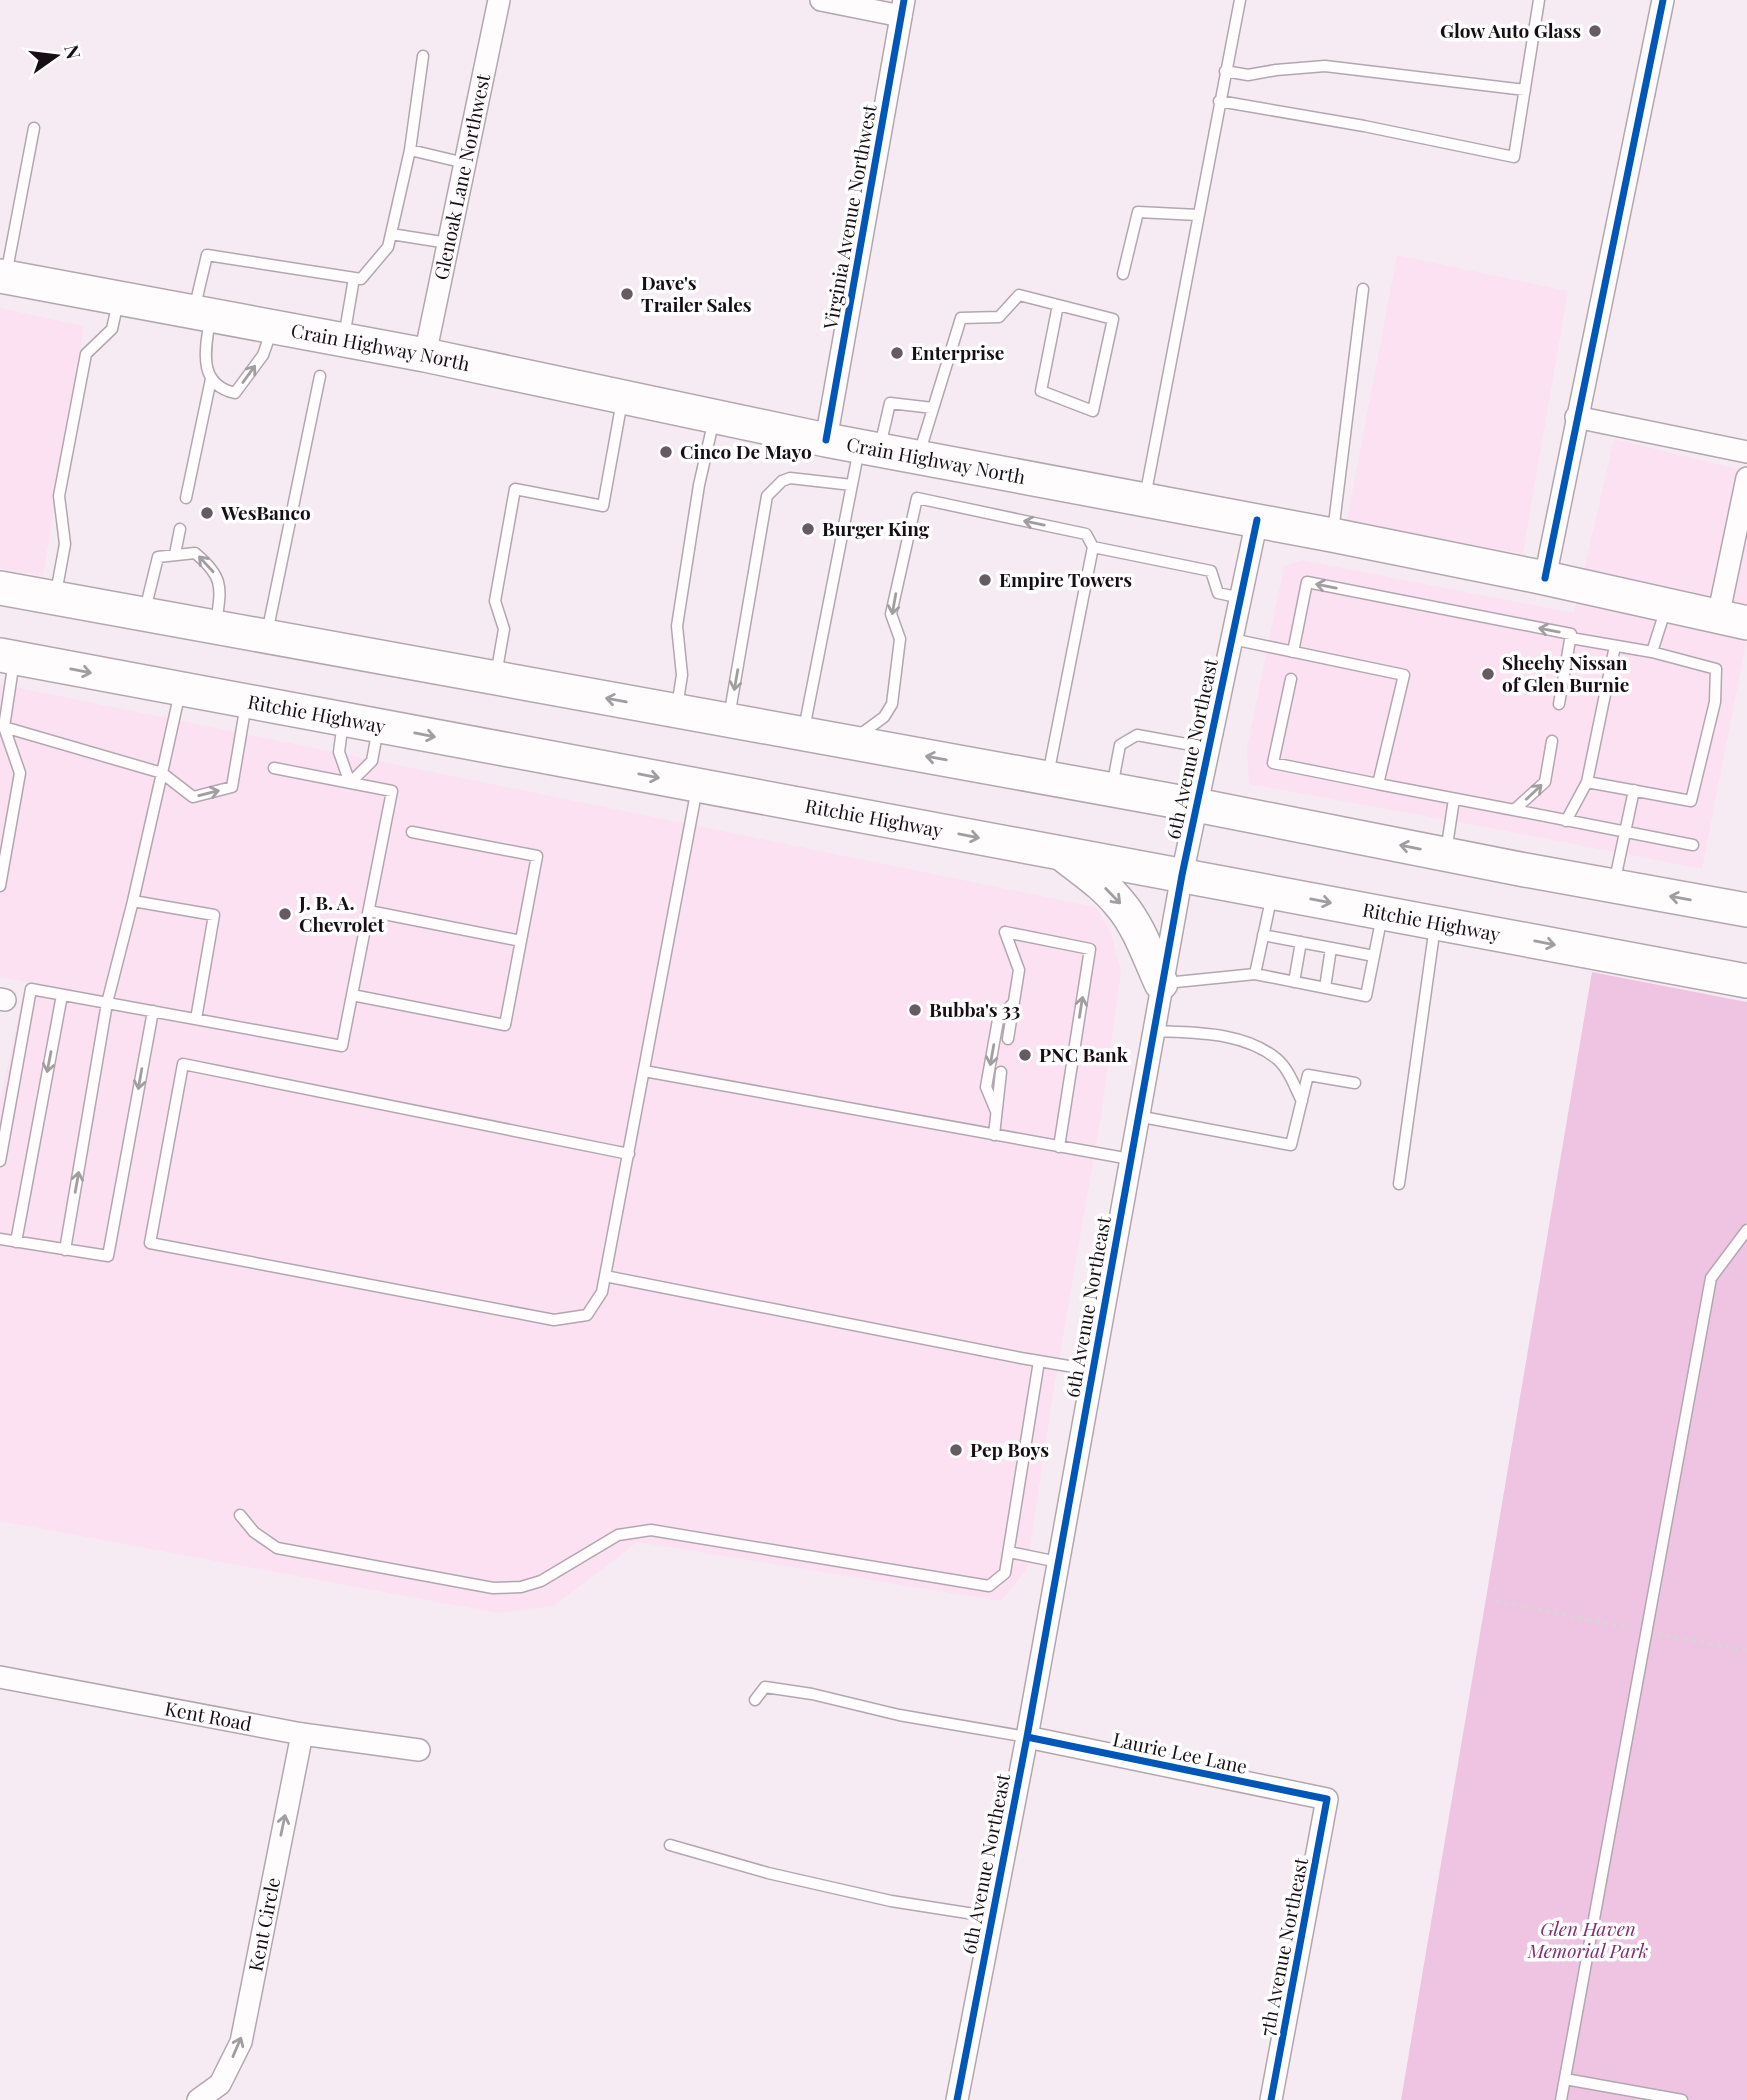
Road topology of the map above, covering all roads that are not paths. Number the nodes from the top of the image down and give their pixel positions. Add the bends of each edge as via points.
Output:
1 (499, 0) edge
2 (821, 0) edge
3 (1240, 0) edge
4 (1539, 0) edge
5 (1663, 0) edge
6 (903, 8) edge
7 (423, 56) dead end
8 (1225, 71) junction
9 (1525, 90) junction
10 (1219, 101) junction
11 (34, 128) dead end
12 (410, 150) junction
13 (465, 163) junction
14 (1198, 215) junction
15 (391, 234) junction
16 (448, 243) junction
17 (1123, 274) dead end
18 (3, 277) edge
19 (354, 278) junction
20 (1363, 289) dead end
21 (119, 299) junction
22 (1058, 305) junction
23 (202, 314) junction
24 (272, 327) junction
25 (343, 340) junction
26 (425, 355) junction
27 (320, 376) dead end
28 (211, 379) junction
29 (623, 397) junction
30 (933, 408) junction
31 (714, 416) junction
32 (1576, 417) junction
33 (826, 440) junction
34 (869, 448) junction
35 (1747, 452) edge
36 (918, 457) junction
37 (1747, 478) edge
38 (852, 485) junction
39 (186, 498) dead end
40 (1145, 499) junction
41 (1257, 520) junction
42 (180, 529) dead end
43 (1332, 535) junction
44 (1093, 547) junction
45 (175, 554) junction
46 (1545, 578) junction
47 (0, 588) edge
48 (1241, 598) junction
49 (55, 599) junction
50 (1667, 605) junction
51 (144, 614) junction
52 (1733, 620) edge
53 (216, 627) junction
54 (267, 636) junction
55 (1571, 638) junction
56 (1232, 639) junction
57 (1615, 646) junction
58 (1293, 652) junction
59 (1652, 652) junction
60 (7, 657) edge
61 (496, 678) junction
62 (1291, 679) dead end
63 (181, 689) junction
64 (247, 702) junction
65 (1559, 704) dead end
66 (677, 711) junction
67 (343, 719) junction
68 (729, 720) junction
69 (378, 726) junction
70 (2, 727) edge
71 (803, 734) junction
72 (1552, 741) dead end
73 (850, 742) junction
74 (1209, 748) junction
75 (274, 768) dead end
76 (162, 773) junction
77 (1047, 778) junction
78 (1587, 782) junction
79 (350, 783) junction
80 (1378, 784) junction
81 (698, 785) junction
82 (1112, 790) junction
83 (1634, 790) junction
84 (1454, 799) junction
85 (1196, 805) junction
86 (1514, 810) junction
87 (1566, 821) junction
88 (412, 832) dead end
89 (1625, 832) junction
90 (1693, 845) dead end
91 (1060, 853) junction
92 (1446, 855) junction
93 (1182, 875) junction
94 (0, 886) edge
95 (1613, 886) junction
96 (1273, 892) junction
97 (134, 901) junction
98 (1747, 910) edge
99 (369, 911) junction
100 (1382, 913) junction
101 (1435, 923) junction
102 (1263, 935) junction
103 (521, 941) junction
104 (1301, 942) junction
105 (1331, 948) junction
106 (1374, 956) junction
107 (1255, 974) junction
108 (1747, 981) edge
109 (1294, 982) junction
110 (1161, 983) junction
111 (1325, 988) junction
112 (62, 995) junction
113 (352, 995) junction
114 (1014, 1002) junction
115 (107, 1003) junction
116 (153, 1011) junction
117 (196, 1019) junction
118 (1152, 1031) junction
119 (1008, 1039) dead end
120 (644, 1071) junction
121 (1001, 1072) dead end
122 (1355, 1083) dead end
123 (1301, 1101) junction
124 (996, 1111) junction
125 (1137, 1116) junction
126 (993, 1135) junction
127 (1059, 1147) junction
128 (629, 1154) junction
129 (1130, 1159) junction
130 (0, 1161) edge
131 (1399, 1184) dead end
132 (1747, 1230) edge
133 (0, 1239) edge
134 (16, 1242) junction
135 (65, 1250) junction
136 (605, 1276) junction
137 (1038, 1361) junction
138 (1092, 1370) junction
139 (240, 1515) dead end
140 (1009, 1552) junction
141 (1058, 1562) junction
142 (0, 1676) edge
143 (755, 1700) dead end
144 (302, 1734) junction
145 (1027, 1737) junction
146 (419, 1750) dead end
147 (1327, 1799) joint
148 (670, 1845) dead end
149 (993, 1917) junction
150 (1565, 2079) junction
151 (198, 2100) edge
152 (957, 2100) edge
153 (1271, 2100) edge
154 (1561, 2100) edge
155 (1682, 2100) edge

1 - 13 street, Glenoak Lane Northwest
2 - 6 street
3 - 8 lane
4 - 9 lane
5 - 32 street
6 - 33 street, Virginia Avenue Northwest
7 - 12 lane
8 - 9 lane via 1248,75 1332,67
8 - 10 lane
9 - 10 lane via 1514,157
10 - 14 lane
11 - 18 lane
12 - 13 lane
12 - 15 lane
13 - 16 street, Glenoak Lane Northwest
14 - 17 lane via 1138,212
14 - 40 lane
15 - 16 lane
15 - 19 lane via 388,247 375,263 361,279
16 - 26 street, Glenoak Lane Northwest
18 - 21 main road, Crain Highway North
19 - 23 lane via 207,255
19 - 25 lane
20 - 43 lane
21 - 23 main road, Crain Highway North
21 - 49 lane via 111,329 86,355 59,496 65,544
22 - 22 lane via 1113,319 1093,411 1041,391
22 - 30 lane via 1018,295 999,317 961,318
23 - 24 main road, Crain Highway North
23 - 28 lane
24 - 25 main road, Crain Highway North
28 -> 24 lane via 236,393 263,355
25 - 26 main road, Crain Highway North
26 - 29 main road, Crain Highway North
27 - 54 lane
28 - 39 lane
29 - 31 main road, Crain Highway North
29 - 61 lane via 603,506 515,489 495,601 504,629
30 - 34 lane via 890,403
30 - 36 lane
31 - 33 main road, Crain Highway North
31 - 66 lane via 677,626 682,675
32 - 35 street
32 - 46 street
33 - 34 main road, Crain Highway North
34 - 36 main road, Crain Highway North
34 - 38 lane
36 - 40 main road, Crain Highway North
37 - 52 street
38 -> 68 lane via 790,478 767,496
38 - 71 lane
40 - 41 main road, Crain Highway North
41 - 43 main road, Crain Highway North
41 - 48 street, 6th Avenue Northeast
42 - 45 lane
43 - 46 main road, Crain Highway North
44 - 48 lane via 1212,571 1219,593
44 -> 73 lane via 1086,534 917,498 891,614 900,639 892,704 884,717
44 - 77 lane
45 - 51 lane via 158,557
53 -> 45 lane via 221,588 211,567 195,553
46 - 50 main road, Crain Highway North
47 - 49 main road
48 - 56 street, 6th Avenue Northeast
49 - 51 main road
50 - 52 main road, Crain Highway North
50 - 59 lane
51 - 53 main road
53 - 54 main road
54 - 61 main road
55 - 57 lane
55 -> 58 lane via 1571,634 1307,582
55 - 65 lane
56 - 58 lane
56 - 74 street, 6th Avenue Northeast
57 - 59 lane
57 - 78 lane
58 - 80 lane via 1404,675
59 - 83 lane via 1716,669 1715,702 1691,801
60 -> 63 main road, Ritchie Highway
60 - 70 lane
66 -> 61 main road
62 - 80 lane via 1273,763
63 - 64 main road, Ritchie Highway
63 - 76 lane
64 - 67 main road, Ritchie Highway
76 -> 64 lane via 193,797 232,787
66 - 68 main road
67 - 69 main road, Ritchie Highway
67 - 79 lane via 339,752
68 - 71 main road
69 - 79 lane via 372,761
69 -> 81 main road, Ritchie Highway
70 - 76 lane
70 - 94 lane via 20,773
71 - 73 main road
86 -> 72 lane via 1545,782
77 -> 73 main road
74 - 82 lane via 1137,735 1120,746
74 - 85 street, 6th Avenue Northeast
75 - 79 lane
76 - 97 lane
77 - 82 main road
78 - 83 lane
78 - 87 lane
79 - 99 lane via 392,791
80 - 84 lane
81 -> 91 main road, Ritchie Highway
81 - 120 lane
82 - 85 main road
83 - 89 lane
84 - 86 lane
84 - 92 lane
92 -> 85 main road
85 - 93 street, 6th Avenue Northeast
86 - 87 lane
87 - 89 lane
88 - 103 lane via 537,856
89 - 90 lane
89 - 95 lane
91 - 93 main road, Ritchie Highway
91 -> 110 main road via 1120,904
92 - 95 main road
93 - 96 main road, Ritchie Highway
93 - 110 street, 6th Avenue Northeast
98 -> 95 main road
96 -> 100 main road, Ritchie Highway
96 - 102 lane
97 - 115 lane
97 - 117 lane via 214,915
99 - 103 lane
99 - 113 lane
100 - 101 main road, Ritchie Highway
100 - 106 lane
101 -> 108 main road, Ritchie Highway
101 - 131 lane
102 - 104 lane
102 - 107 lane
103 - 113 lane via 505,1025
104 - 105 lane
104 - 109 lane
105 - 106 lane
105 - 111 lane
106 - 111 lane via 1366,996
107 - 109 lane
107 - 110 lane
109 - 111 lane
110 - 118 street, 6th Avenue Northeast
112 - 115 lane
112 - 130 lane via 31,989
112 -> 134 lane
113 - 117 lane via 342,1046
114 - 119 lane
114 -> 124 lane via 998,1020 986,1087
127 -> 114 lane via 1090,949 1005,932 1019,970
115 - 116 lane
135 -> 115 lane
116 - 117 lane
116 -> 135 lane via 108,1256
118 - 123 lane via 1217,1035 1254,1046 1279,1060
118 - 125 street, 6th Avenue Northeast
120 - 126 lane
120 - 128 lane
121 - 124 lane
122 - 123 lane via 1308,1075
123 - 125 lane via 1291,1145
124 - 126 lane
125 - 129 street, 6th Avenue Northeast
126 - 127 lane
127 - 129 lane
128 - 136 lane
128 - 136 lane via 183,1064 150,1243 554,1320 587,1315 602,1292
129 - 138 street, 6th Avenue Northeast
132 - 150 lane via 1711,1278
133 - 134 lane
134 - 135 lane
136 - 137 lane
137 - 138 lane
137 - 140 lane
138 - 141 street, 6th Avenue Northeast
139 - 140 lane via 277,1548 493,1588 541,1581 618,1535 651,1530 989,1586 1005,1573
140 - 141 lane
141 - 145 street, 6th Avenue Northeast
142 - 144 street, Kent Road
143 - 145 lane, Laurie Lee Lane via 765,1687
144 - 146 street, Kent Road
151 -> 144 street, Kent Circle via 220,2084 241,2042
145 - 147 street, Laurie Lee Lane
145 - 149 street, 6th Avenue Northeast
147 - 153 street, 7th Avenue Northeast
148 - 149 lane via 891,1901
149 - 152 street, 6th Avenue Northeast
150 - 154 lane
150 - 155 lane

